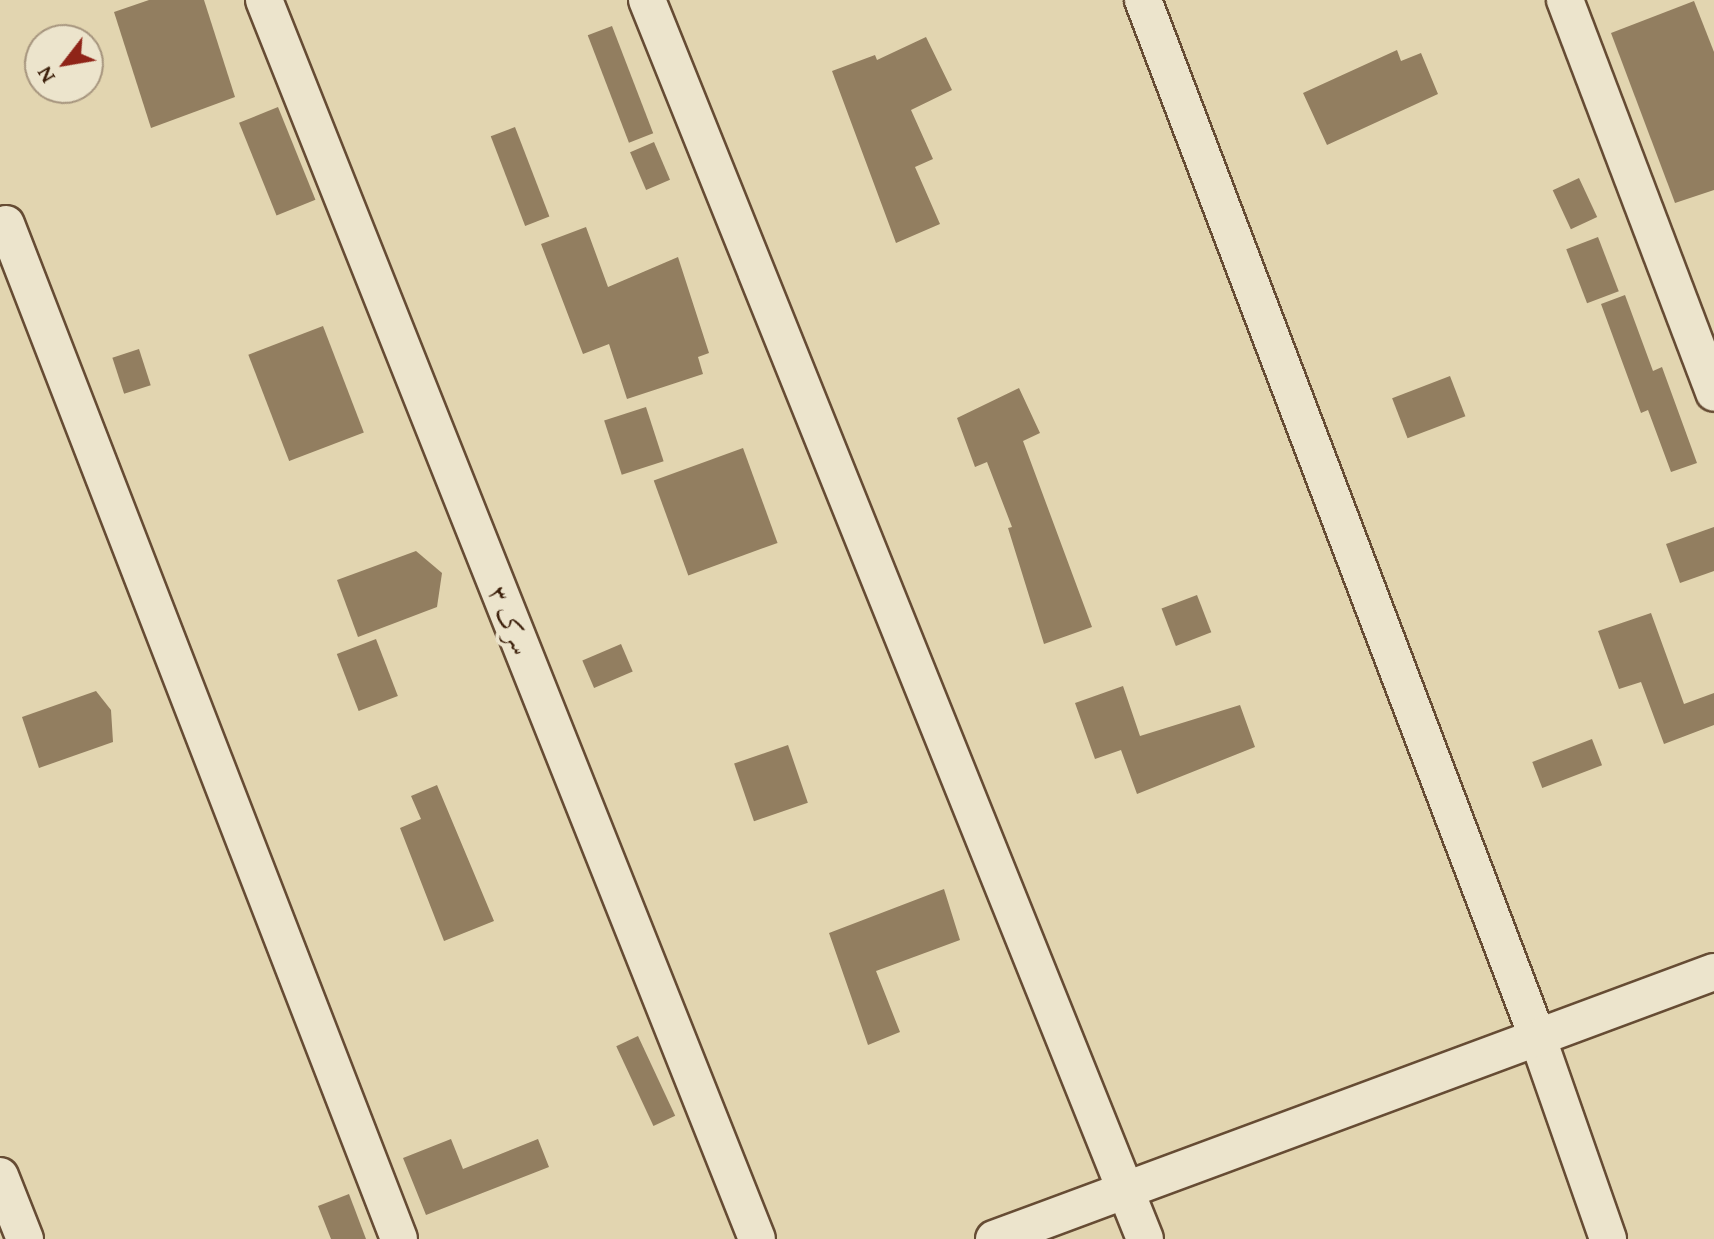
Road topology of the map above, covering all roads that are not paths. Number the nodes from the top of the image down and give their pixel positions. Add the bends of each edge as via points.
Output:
1 (264, 0) edge
2 (647, 0) edge
3 (1143, 0) edge
4 (1565, 0) edge
5 (6, 224) dead end
6 (1714, 393) edge
7 (1714, 972) edge
8 (1537, 1036) junction
9 (0, 1176) edge
10 (1126, 1187) junction
11 (25, 1239) edge
12 (399, 1239) edge
13 (757, 1239) edge
14 (994, 1239) edge
15 (1145, 1239) edge
16 (1608, 1239) edge

1 - 13 street, سرک ۳
2 - 10 street
3 - 8 street
4 - 6 street
5 - 12 street
7 - 8 street
8 - 10 street
8 - 16 street
9 - 11 street
10 - 14 street
10 - 15 street

